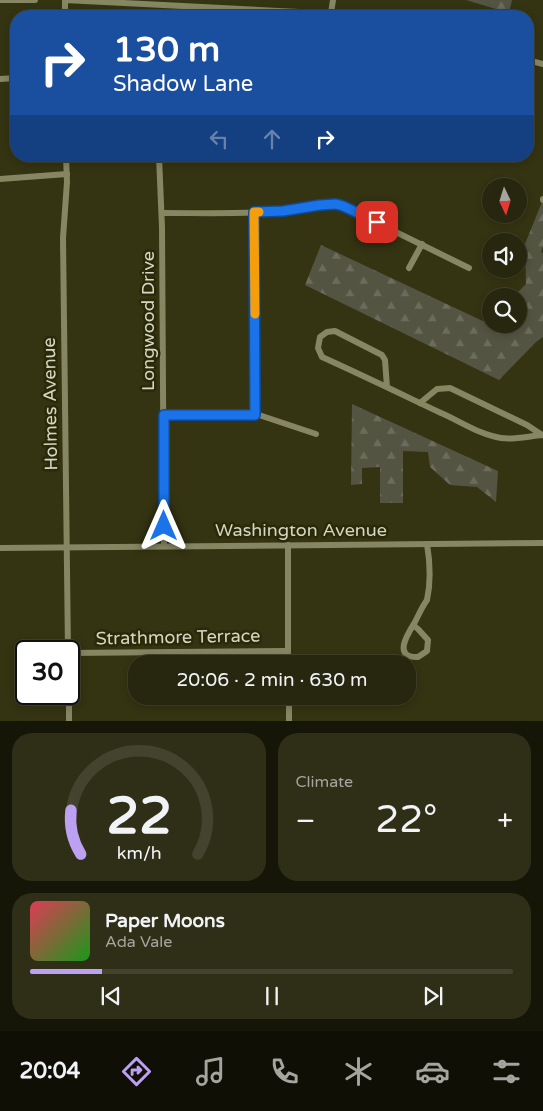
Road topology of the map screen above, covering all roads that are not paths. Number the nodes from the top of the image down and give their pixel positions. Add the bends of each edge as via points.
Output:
1 (0, 0) edge
2 (35, 0) edge
3 (65, 0) edge
4 (222, 10) edge
5 (66, 162) edge
6 (159, 162) edge
7 (66, 174) junction
8 (0, 178) edge
9 (254, 212) junction
10 (162, 213) junction
11 (422, 244) junction
12 (409, 268) dead end
13 (469, 268) dead end
14 (387, 387) junction
15 (420, 403) junction
16 (164, 415) junction
17 (255, 415) junction
18 (316, 434) dead end
19 (542, 435) edge
20 (543, 543) edge
21 (427, 544) junction
22 (288, 545) junction
23 (164, 546) junction
24 (67, 547) junction
25 (0, 548) edge
26 (413, 625) junction
27 (68, 640) edge
28 (288, 651) junction
29 (80, 652) edge
30 (288, 655) edge
31 (69, 705) edge
32 (289, 705) edge
33 (69, 721) edge
34 (289, 721) edge

1 - 2 street
3 - 4 street
5 - 7 street, Holmes Avenue
6 - 10 street, Longwood Drive
7 - 8 street
7 - 24 street, Holmes Avenue via 63,238
9 - 10 street
9 - 11 street via 336,204
9 - 17 street
10 - 16 street, Longwood Drive
11 - 12 street
11 - 13 street
14 - 14 street via 382,355 334,331 320,336 318,345 322,357
14 - 15 street
15 - 19 street via 499,438
15 - 19 street via 437,389 450,388
16 - 17 street
16 - 23 street, Longwood Drive
17 - 18 street
20 - 21 street, Washington Avenue
21 - 22 street, Washington Avenue
21 - 26 street via 428,594
22 - 23 street, Washington Avenue
22 - 28 street
23 - 24 street, Washington Avenue
24 - 25 street, Washington Avenue
24 - 27 street, Holmes Avenue
26 - 26 street via 428,640 427,651 418,657 409,656 404,648 405,637
28 - 29 street, Strathmore Terrace
28 - 30 street
31 - 33 street
32 - 34 street

